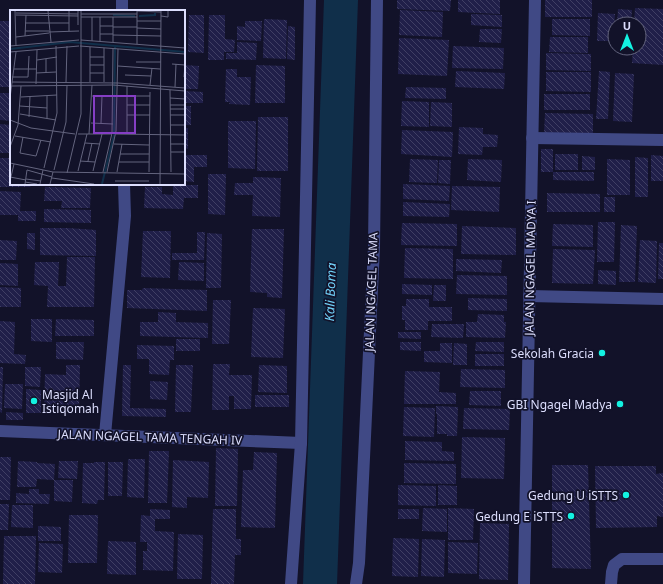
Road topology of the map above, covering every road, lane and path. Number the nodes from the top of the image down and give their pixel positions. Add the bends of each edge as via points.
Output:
1 (310, 0) edge
2 (377, 0) edge
3 (535, 0) edge
4 (532, 138) junction
5 (663, 140) edge
6 (124, 185) edge
7 (529, 296) junction
8 (663, 298) edge
9 (0, 431) edge
10 (105, 435) junction
11 (301, 443) junction
12 (663, 559) edge
13 (291, 584) edge
14 (356, 584) edge
15 (524, 584) edge
16 (611, 584) edge

1 - 11 street
2 - 14 street, JALAN NGAGEL TAMA via 374,247
3 - 4 street, JALAN NGAGEL MADYA I
4 - 5 street
4 - 7 street, JALAN NGAGEL MADYA I
6 - 10 street via 125,216
7 - 8 street
7 - 15 street, JALAN NGAGEL MADYA I
9 - 10 street, JALAN NGAGEL TAMA TENGAH IV
10 - 11 street, JALAN NGAGEL TAMA TENGAH IV
11 - 13 street
12 - 16 street via 622,559 614,565

